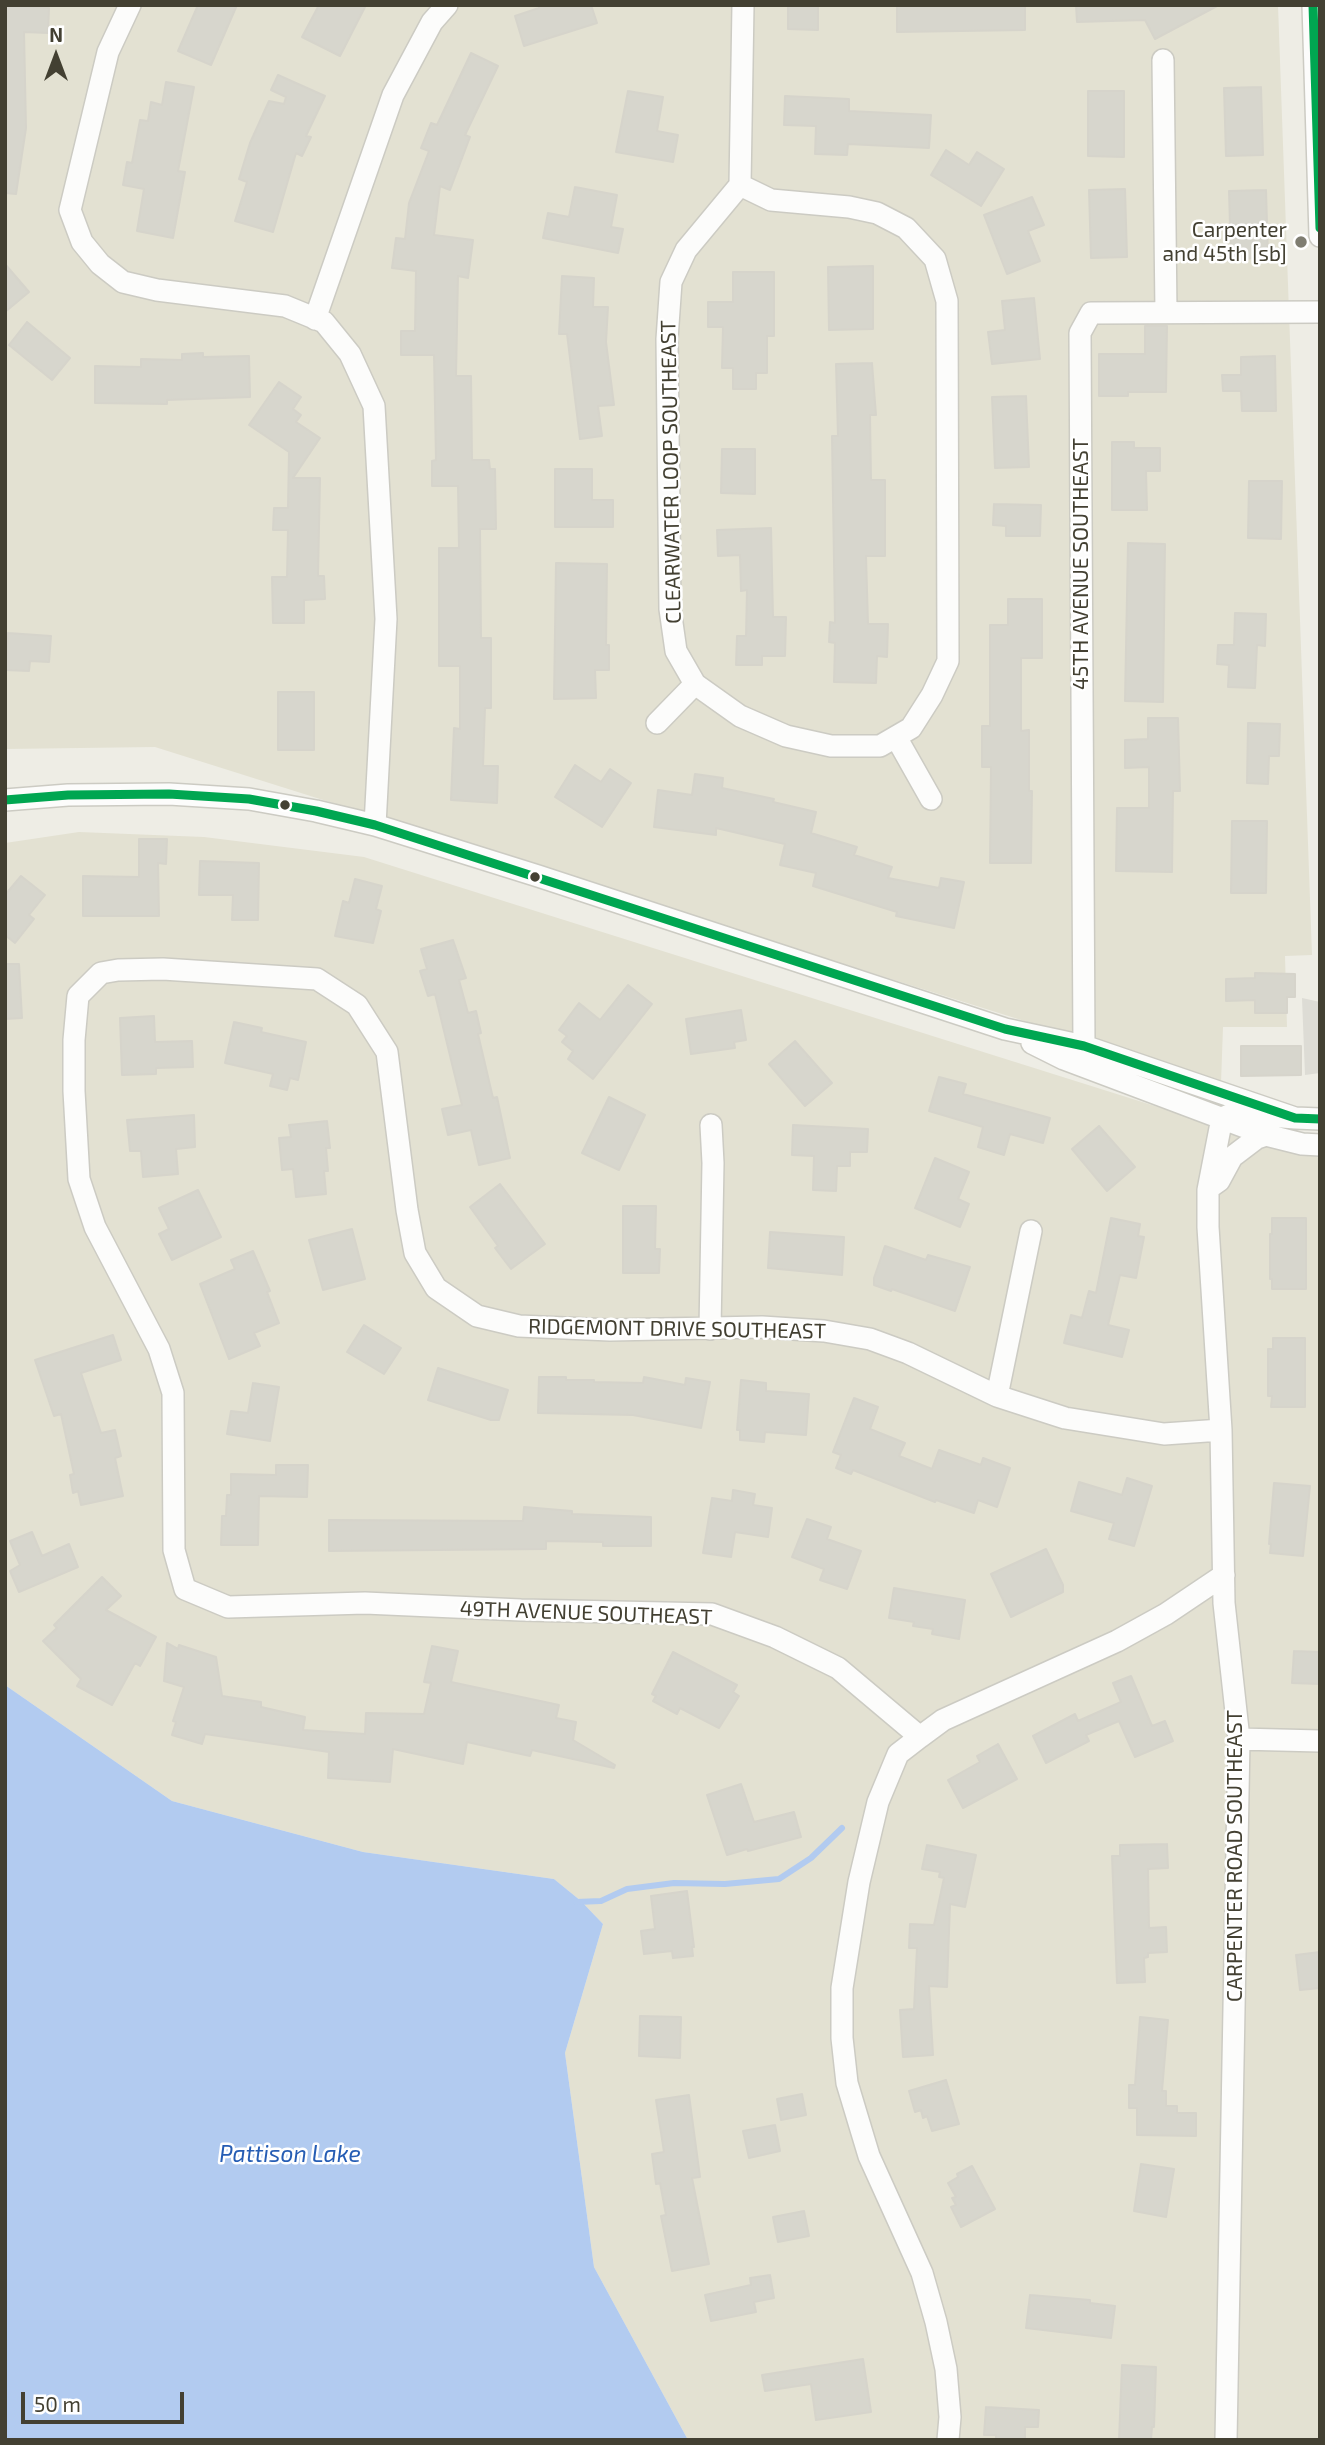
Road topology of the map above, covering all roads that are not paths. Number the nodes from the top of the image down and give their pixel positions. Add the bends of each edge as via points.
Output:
1 (130, 5) edge
2 (447, 5) edge
3 (743, 5) edge
4 (1313, 5) edge
5 (1163, 60) dead end
6 (740, 185) junction
7 (1320, 236) edge
8 (1166, 312) junction
9 (1320, 312) edge
10 (315, 319) junction
11 (695, 684) junction
12 (657, 723) dead end
13 (896, 737) junction
14 (931, 799) dead end
15 (5, 800) edge
16 (375, 825) junction
17 (1005, 1029) junction
18 (1084, 1046) junction
19 (1222, 1118) junction
20 (1295, 1118) junction
21 (1320, 1119) edge
22 (711, 1125) dead end
23 (1266, 1135) junction
24 (1320, 1145) edge
25 (1208, 1190) junction
26 (1031, 1231) dead end
27 (710, 1329) junction
28 (997, 1396) junction
29 (1221, 1430) junction
30 (1224, 1575) junction
31 (209, 1599) joint
32 (920, 1737) junction
33 (1239, 1740) junction
34 (1320, 1741) edge
35 (948, 2440) edge
36 (1226, 2440) edge

1 - 10 street via 108,52 69,210 82,242 123,282 285,306
2 - 10 street via 432,22 393,96
3 - 6 street
4 - 7 street
5 - 8 street
6 - 11 street, CLEARWATER LOOP SOUTHEAST via 686,250 671,282 667,339 670,609 676,651
6 - 13 street, CLEARWATER LOOP SOUTHEAST via 771,200 877,213 906,228 935,259 944,290 948,661 911,728
8 - 9 street, 45TH AVENUE SOUTHEAST
8 - 18 street, 45TH AVENUE SOUTHEAST via 1091,313 1080,333
10 - 16 street via 324,323 350,354 374,406 386,619
11 - 12 street
11 - 13 street, CLEARWATER LOOP SOUTHEAST via 740,716 786,736 831,746 880,746
13 - 14 street
15 - 16 street via 68,795 249,799
16 - 17 street
17 - 18 street
17 - 19 street via 1063,1059
18 - 20 street
19 - 20 street via 1234,1113
19 - 23 street
19 - 25 street, CARPENTER ROAD SOUTHEAST
20 - 21 street
22 - 27 street
23 - 24 street
23 - 25 street via 1233,1157
25 - 29 street, CARPENTER ROAD SOUTHEAST
26 - 28 street
27 - 28 street, RIDGEMONT DRIVE SOUTHEAST via 762,1327 870,1339
27 - 31 street, RIDGEMONT DRIVE SOUTHEAST via 519,1326 477,1316 436,1288 415,1253 387,1052 357,1004 317,979 163,969 101,973 78,996 74,1065 79,1179 94,1227 159,1349 173,1393 174,1550 185,1589
28 - 29 street, RIDGEMONT DRIVE SOUTHEAST via 1065,1418 1123,1429 1164,1434
29 - 30 street, CARPENTER ROAD SOUTHEAST
30 - 32 street via 1117,1642 943,1720
30 - 33 street, CARPENTER ROAD SOUTHEAST
31 - 32 street, 49TH AVENUE SOUTHEAST via 228,1607 365,1603 712,1614 775,1637 838,1668
32 - 35 street via 898,1754 878,1802 842,1989 842,2038 847,2083 869,2156 922,2273 936,2322 946,2370
33 - 34 street
33 - 36 street, CARPENTER ROAD SOUTHEAST

